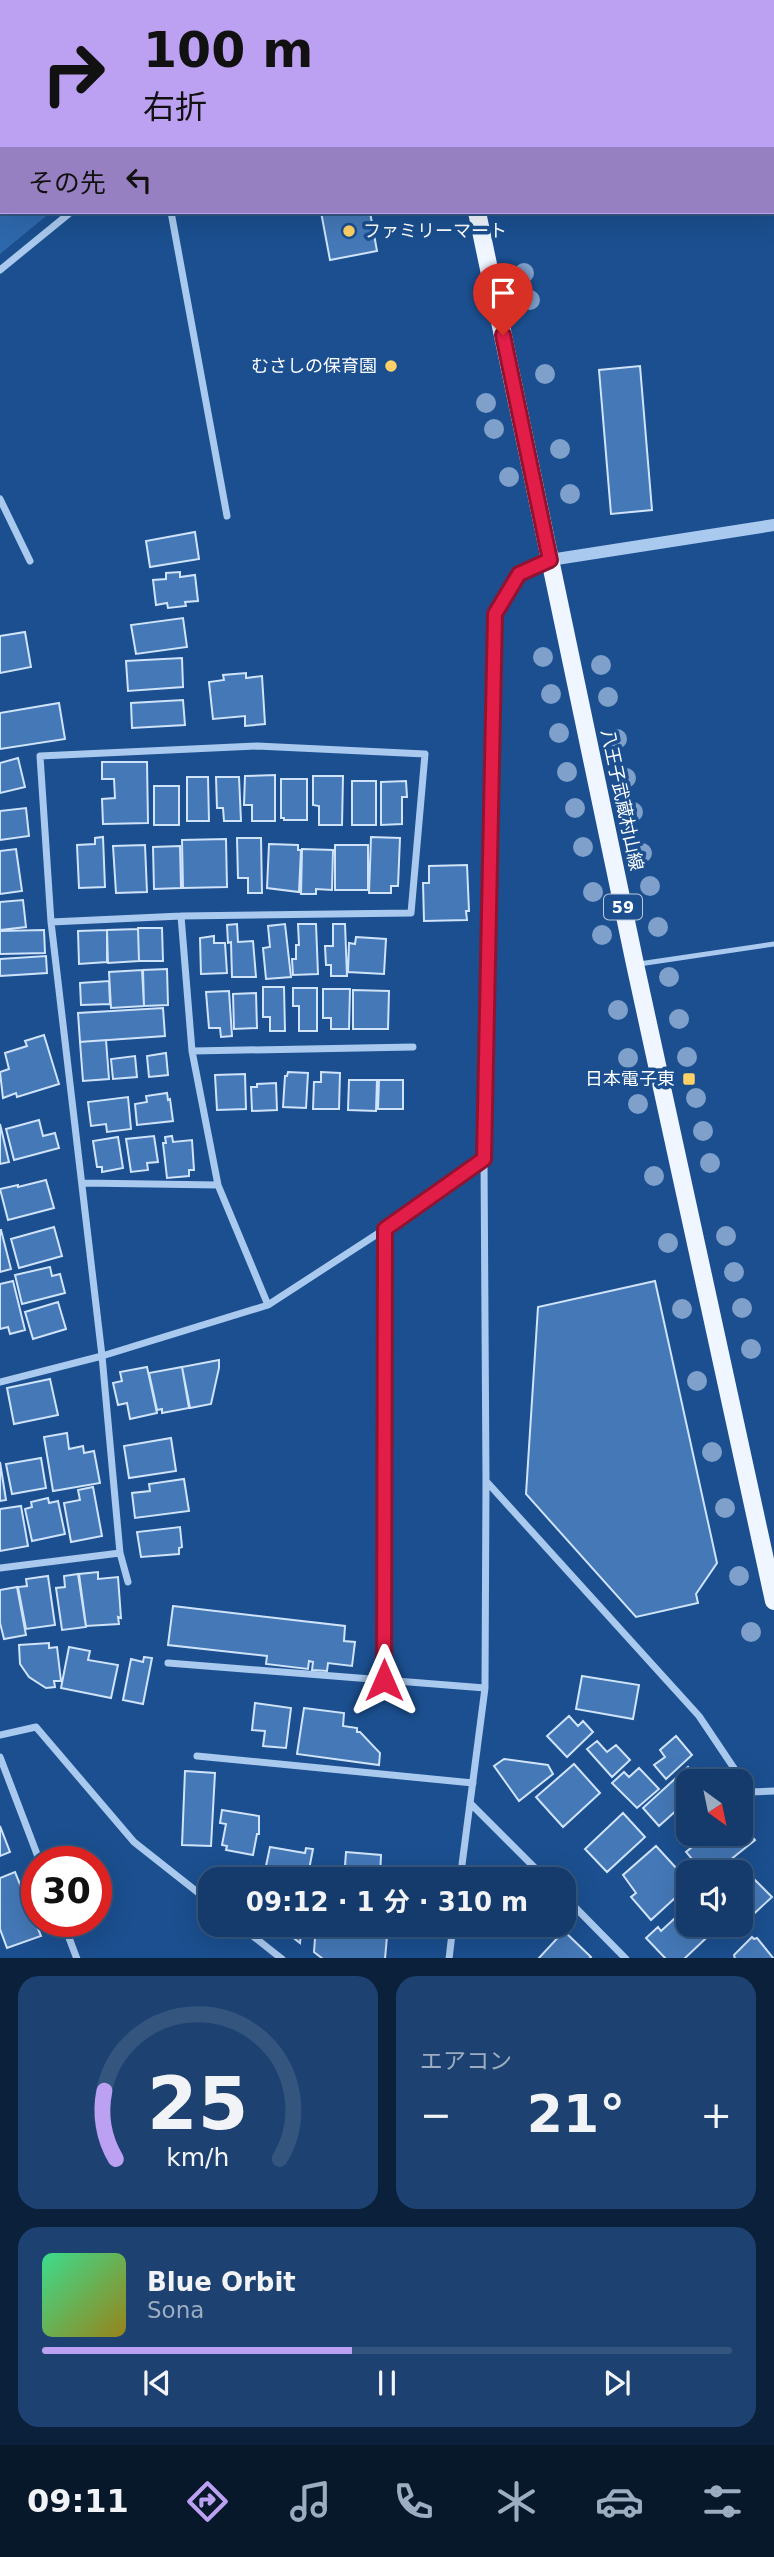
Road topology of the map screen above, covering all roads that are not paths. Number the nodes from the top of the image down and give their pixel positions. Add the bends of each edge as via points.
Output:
1 (69, 214) edge
2 (171, 214) edge
3 (477, 214) edge
4 (0, 270) edge
5 (0, 499) edge
6 (227, 516) dead end
7 (774, 525) edge
8 (550, 560) junction
9 (30, 561) dead end
10 (181, 916) junction
11 (51, 922) junction
12 (774, 944) edge
13 (635, 964) junction
14 (413, 1047) dead end
15 (192, 1051) junction
16 (484, 1159) junction
17 (83, 1183) junction
18 (218, 1185) junction
19 (385, 1229) junction
20 (268, 1305) junction
21 (102, 1356) junction
22 (0, 1382) edge
23 (486, 1481) junction
24 (120, 1553) junction
25 (0, 1568) edge
26 (128, 1582) dead end
27 (774, 1601) edge
28 (167, 1662) dead end
29 (384, 1680) junction
30 (485, 1688) junction
31 (0, 1735) edge
32 (197, 1756) dead end
33 (0, 1757) edge
34 (473, 1783) junction
35 (774, 1791) edge
36 (470, 1803) junction
37 (34, 1846) edge
38 (462, 1867) edge
39 (534, 1867) edge
40 (198, 1893) edge
41 (576, 1908) edge
42 (69, 1937) edge
43 (255, 1937) edge
44 (452, 1937) edge
45 (77, 1958) edge
46 (282, 1958) edge
47 (449, 1958) edge
48 (626, 1958) edge

1 - 4 street
2 - 6 street
3 - 8 main road, 八王子武蔵村山線 / 59
5 - 9 street
7 - 8 street
8 - 13 main road, 八王子武蔵村山線 / 59
8 - 16 street via 519,574 495,614
10 - 11 street
10 - 11 street via 411,913 425,754 257,746 40,756
10 - 15 street
11 - 17 street
12 - 13 lane
13 - 27 main road, 八王子武蔵村山線 / 59
14 - 15 street
15 - 18 street
16 - 19 street
16 - 23 street
17 - 18 street
17 - 21 street
18 - 20 street
19 - 20 street
19 - 29 street
20 - 21 street
21 - 22 street
21 - 24 street
23 - 30 street
23 - 35 street via 699,1716 750,1793
24 - 25 street
24 - 26 street
28 - 29 street
29 - 30 street
30 - 34 street
31 - 40 street via 36,1727 134,1842
32 - 34 street
33 - 37 street
34 - 36 street
36 - 38 street
36 - 39 street
41 - 48 street
42 - 45 street
43 - 46 street
44 - 47 street

